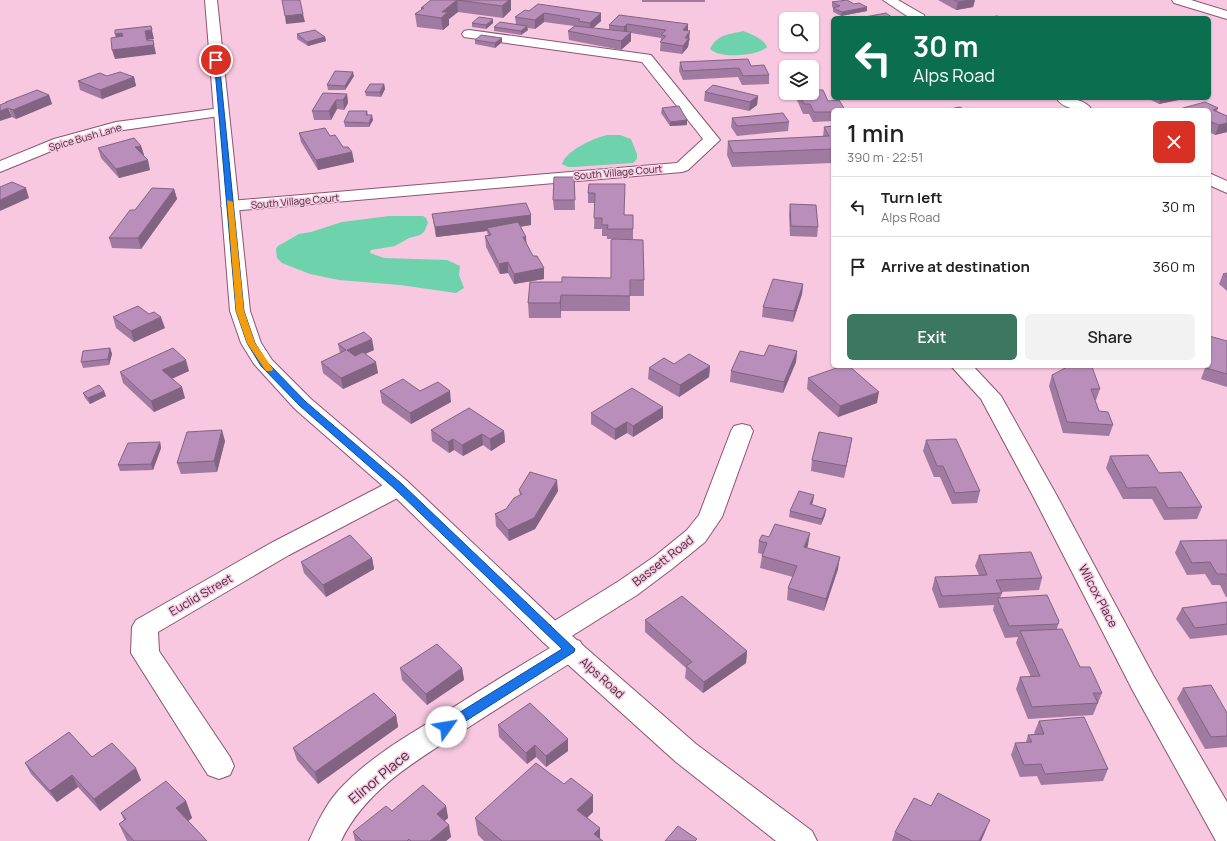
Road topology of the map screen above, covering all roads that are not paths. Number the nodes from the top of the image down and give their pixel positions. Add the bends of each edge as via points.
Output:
1 (211, 0) edge
2 (889, 0) edge
3 (1178, 0) edge
4 (1227, 15) edge
5 (916, 16) edge
6 (469, 34) dead end
7 (1067, 100) edge
8 (1081, 108) edge
9 (221, 112) junction
10 (0, 167) edge
11 (1211, 179) edge
12 (1227, 188) edge
13 (230, 206) junction
14 (963, 368) edge
15 (742, 431) dead end
16 (399, 487) junction
17 (561, 642) junction
18 (219, 766) dead end
19 (1227, 831) edge
20 (325, 841) edge
21 (801, 841) edge

1 - 9 street, Alps Road
2 - 5 street
3 - 4 street
6 - 13 street, South Village Court via 646,58 712,140 682,166
7 - 8 street
9 - 10 street, Spice Bush Lane via 116,127 60,142
9 - 13 street, Alps Road
11 - 12 street
13 - 16 street, Alps Road via 240,311 251,343 264,364 303,404
14 - 19 street, Wilcox Place via 990,396 1143,683
15 - 17 street, Bassett Road via 710,517 696,536
16 - 17 street, Alps Road
16 - 18 street, Euclid Street via 280,549 145,627 145,653
17 - 20 street, Elinor Place via 394,760 350,800 330,826
17 - 21 street, Alps Road via 686,753

